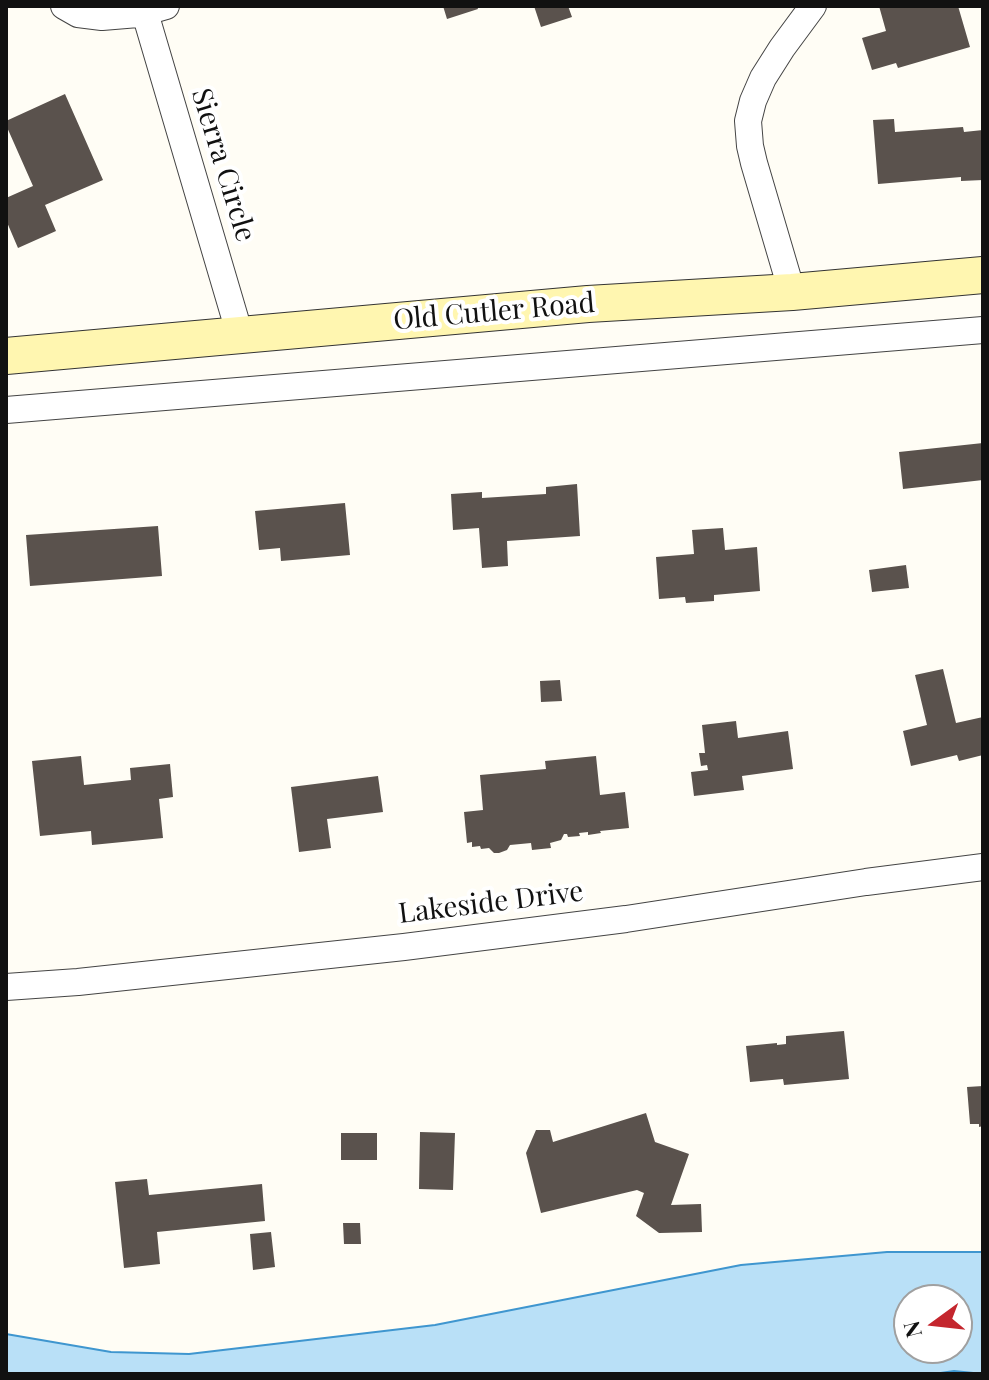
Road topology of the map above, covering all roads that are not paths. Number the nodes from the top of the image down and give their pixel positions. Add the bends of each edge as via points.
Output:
1 (64, 6) edge
2 (813, 6) edge
3 (155, 10) edge
4 (983, 275) edge
5 (792, 292) junction
6 (983, 330) edge
7 (240, 335) junction
8 (6, 356) edge
9 (6, 410) edge
10 (983, 867) edge
11 (6, 987) edge

1 - 3 street, Sierra Circle via 102,17
2 - 5 street via 763,78 748,121 754,163
3 - 7 street, Sierra Circle
4 - 5 main road, Old Cutler Road
5 - 7 main road, Old Cutler Road
6 - 9 street, Old Cutler Road
7 - 8 main road, Old Cutler Road
10 - 11 street, Lakeside Drive via 612,921

